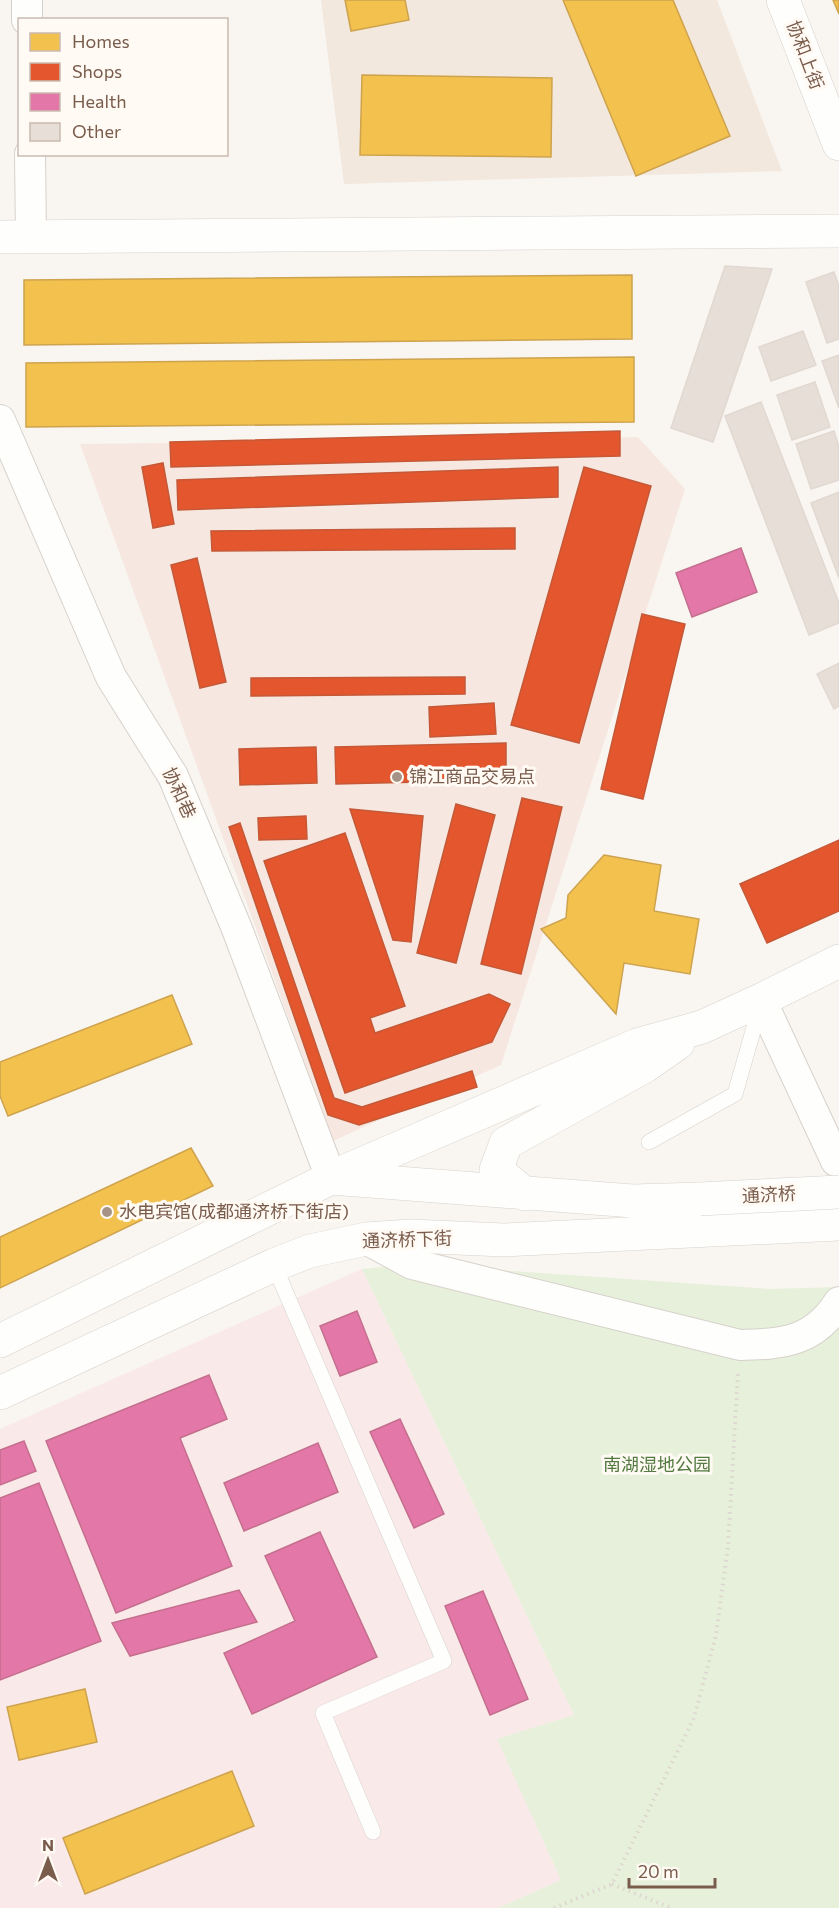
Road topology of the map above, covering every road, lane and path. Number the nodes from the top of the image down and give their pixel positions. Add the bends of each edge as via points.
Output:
1 (27, 0) edge
2 (783, 0) edge
3 (27, 18) edge
4 (839, 144) edge
5 (30, 156) edge
6 (839, 231) edge
7 (16, 237) edge
8 (0, 420) edge
9 (839, 961) edge
10 (761, 1000) junction
11 (702, 1027) junction
12 (649, 1142) dead end
13 (837, 1177) edge
14 (331, 1178) junction
15 (525, 1194) junction
16 (839, 1224) edge
17 (702, 1232) joint
18 (366, 1239) junction
19 (274, 1265) junction
20 (839, 1302) edge
21 (0, 1341) edge
22 (740, 1345) junction
23 (0, 1393) edge
24 (373, 1832) dead end
25 (612, 1884) junction
26 (554, 1908) edge
27 (671, 1908) edge

1 - 3 street
2 - 4 street, 协和上街
5 - 7 street
6 - 7 street
8 - 14 street, 协和巷 via 111,677 173,776 237,928
9 - 10 street
10 - 11 street
10 - 12 lane via 735,1094
10 - 13 street
11 - 14 street via 637,1045
11 - 15 street via 645,1066 506,1143 496,1170
13 - 15 street, 通济桥, bridge via 700,1199 633,1202
14 - 15 street
14 - 21 street
16 - 17 street, 通济桥
17 - 18 street, 通济桥下街 via 504,1240 411,1236
18 - 19 street, 通济桥下街 via 310,1251
18 - 22 street via 412,1264
19 - 23 street, 通济桥下街
19 - 24 lane via 444,1661 322,1713
20 - 22 street via 829,1318 807,1334 780,1344
22 - 25 path via 728,1546 716,1635 694,1718
25 - 26 path
25 - 27 path

